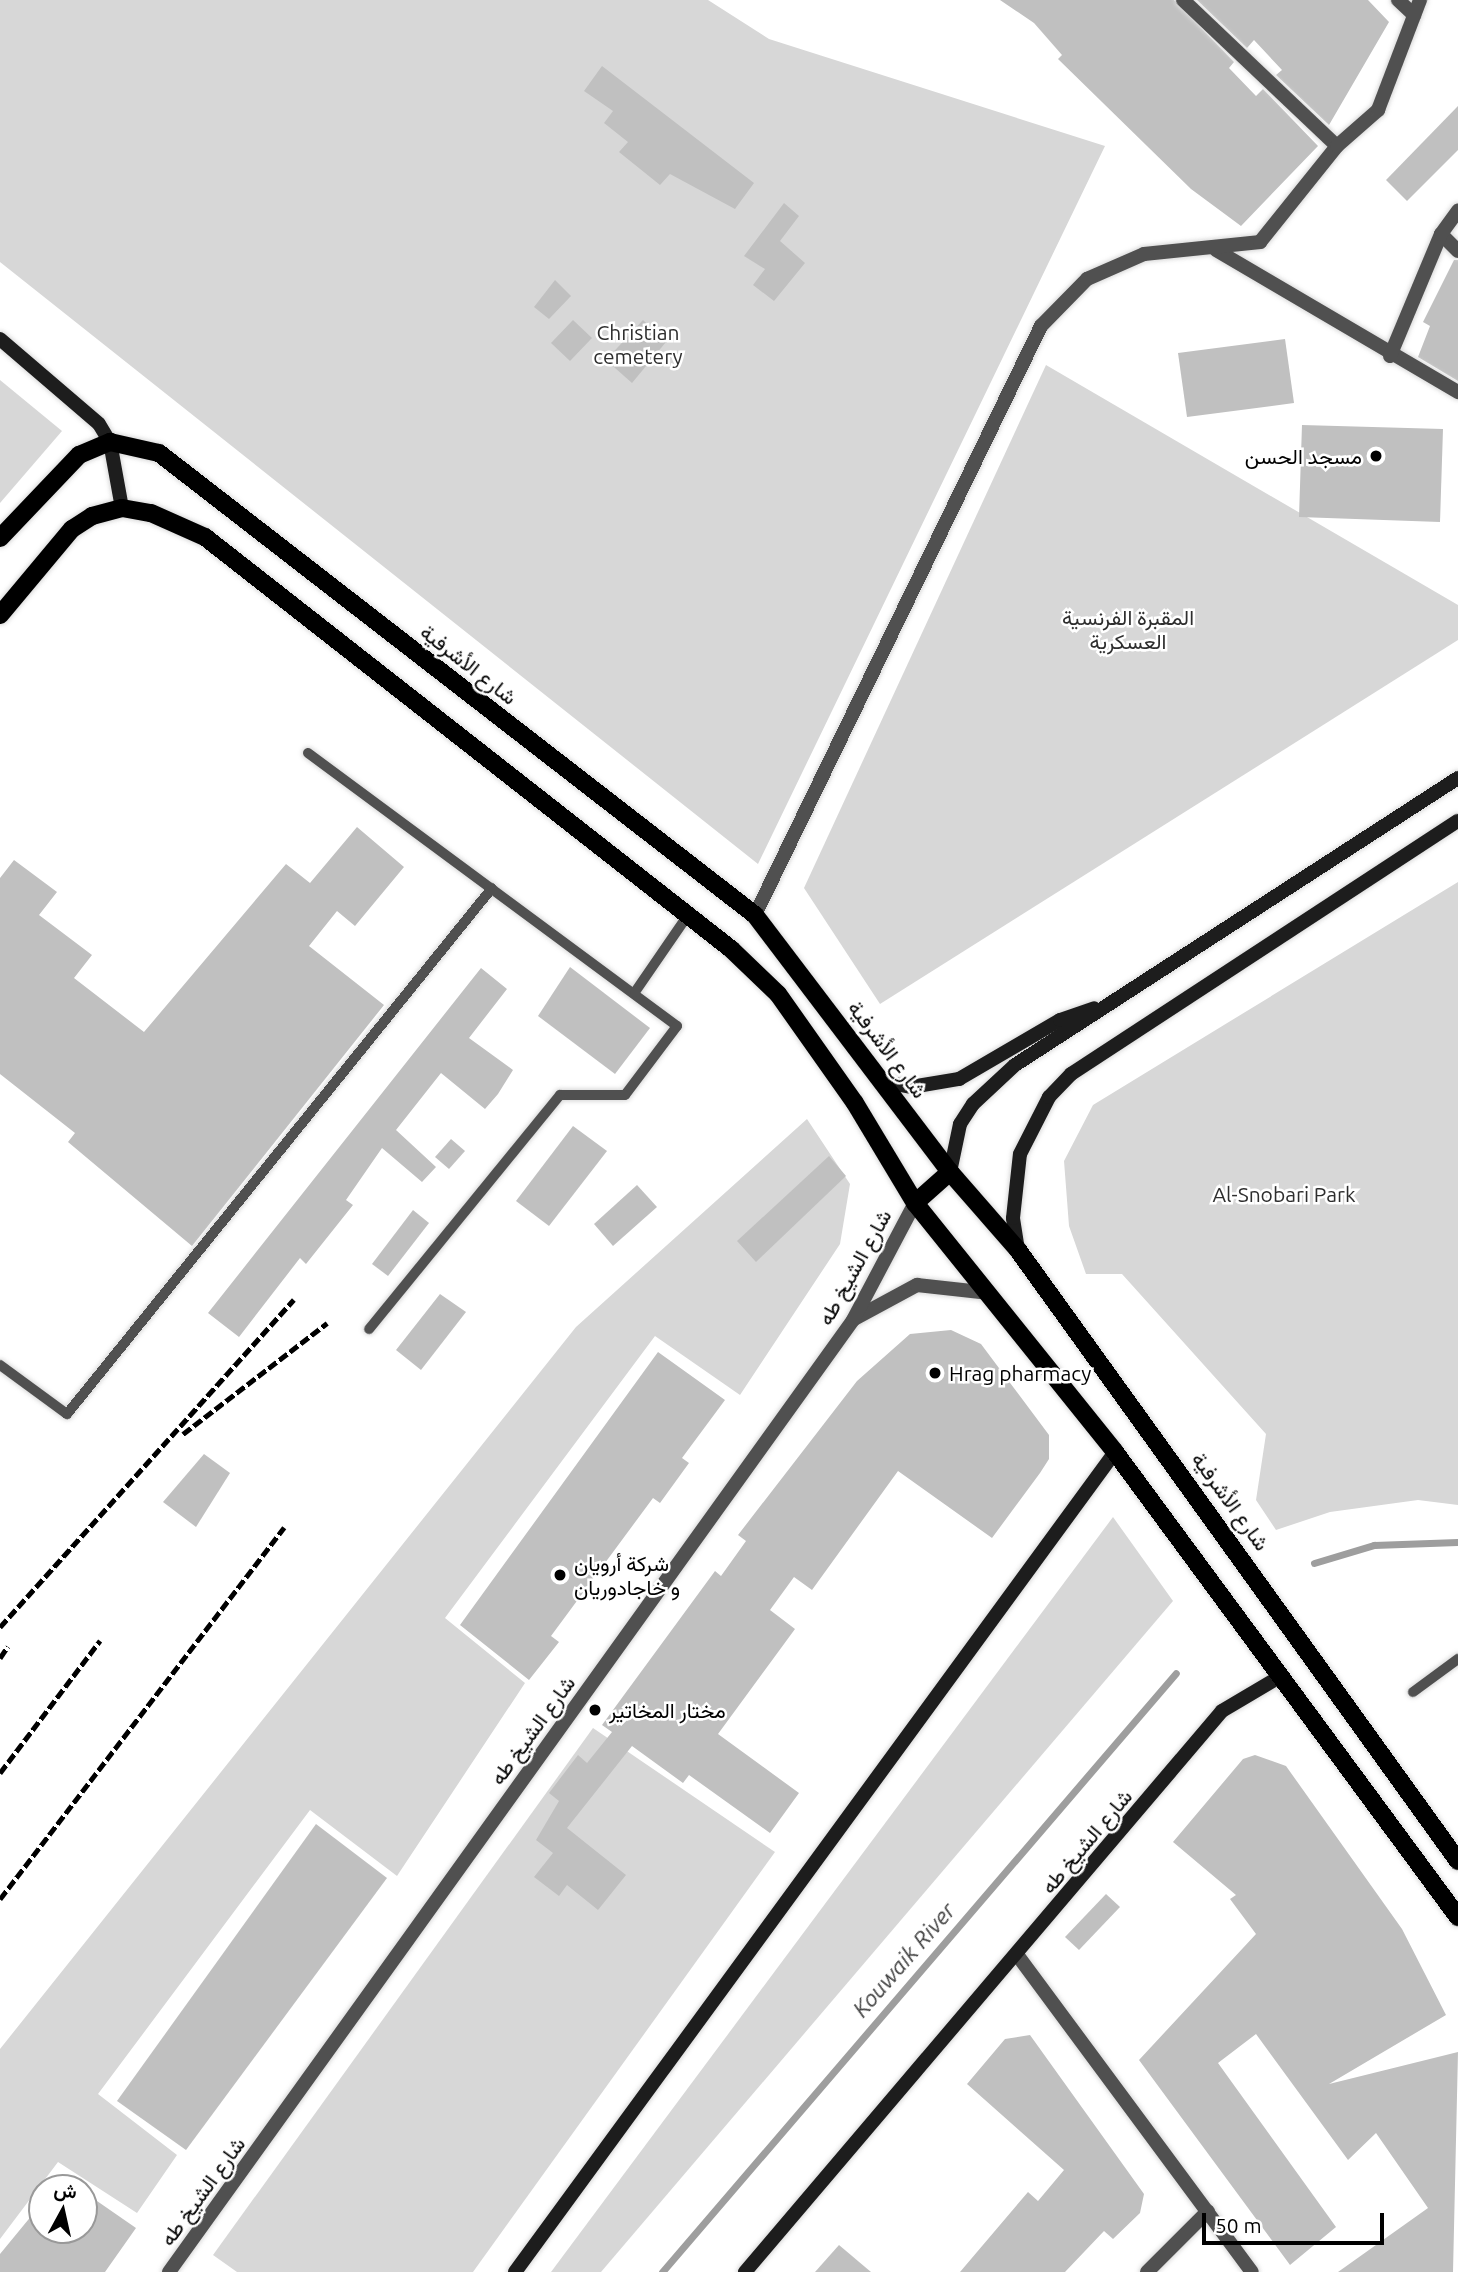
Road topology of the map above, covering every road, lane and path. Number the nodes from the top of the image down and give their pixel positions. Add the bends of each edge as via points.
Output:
1 (1183, 0) edge
2 (1398, 0) edge
3 (1420, 0) edge
4 (1414, 15) junction
5 (1337, 146) junction
6 (1458, 211) edge
7 (1441, 234) junction
8 (1216, 250) junction
9 (1458, 251) edge
10 (0, 339) edge
11 (1390, 356) junction
12 (1458, 392) edge
13 (110, 443) junction
14 (122, 508) junction
15 (0, 538) edge
16 (0, 615) edge
17 (308, 752) dead end
18 (1458, 778) edge
19 (1458, 821) edge
20 (492, 888) junction
21 (688, 915) junction
22 (755, 915) junction
23 (635, 992) junction
24 (1119, 1000) junction
25 (885, 1082) junction
26 (950, 1172) junction
27 (915, 1203) junction
28 (1018, 1250) junction
29 (990, 1293) junction
30 (853, 1320) junction
31 (369, 1329) dead end
32 (0, 1365) edge
33 (1115, 1452) junction
34 (1458, 1659) edge
35 (1281, 1676) junction
36 (1413, 1692) dead end
37 (1458, 1861) edge
38 (1458, 1917) edge
39 (1018, 1956) junction
40 (1208, 2211) junction
41 (169, 2272) edge
42 (515, 2272) edge
43 (745, 2272) edge
44 (1147, 2272) edge
45 (1252, 2272) edge

1 - 5 street
2 - 4 street
3 - 4 street
4 - 5 street via 1378,110
5 - 8 street via 1260,242
6 - 7 street
7 - 9 street
7 - 11 street
8 - 11 street
8 - 22 street via 1144,254 1098,274 1041,326
10 - 13 main road via 80,404
11 - 12 street
13 - 14 main road
13 - 15 main road via 59,471
13 - 22 main road, شارع الأشرفية via 159,453
14 - 16 main road via 72,529
14 - 21 main road via 205,537
17 - 20 lane
18 - 24 main road
19 - 28 main road via 1071,1074 1049,1097 1020,1154 1014,1186
20 - 23 lane
20 - 32 lane via 68,1414
21 - 23 lane
21 - 27 main road via 778,994 855,1103
22 - 25 main road, شارع الأشرفية
23 - 31 lane via 677,1026 625,1095 560,1096
24 - 25 main road via 1060,1020 959,1079 911,1087
24 - 26 main road via 991,1085 960,1124
25 - 26 main road, شارع الأشرفية
26 - 27 main road
26 - 28 main road, شارع الأشرفية
27 - 29 main road
27 - 30 street, شارع الشيخ طه
28 - 37 main road, شارع الأشرفية
29 - 30 street via 918,1285
29 - 33 main road
30 - 41 street, شارع الشيخ طه
33 - 35 main road
33 - 42 main road
34 - 36 lane
35 - 38 main road
35 - 39 main road, شارع الشيخ طه via 1222,1711
39 - 40 street
39 - 43 main road, شارع الشيخ طه
40 - 44 street
40 - 45 street

